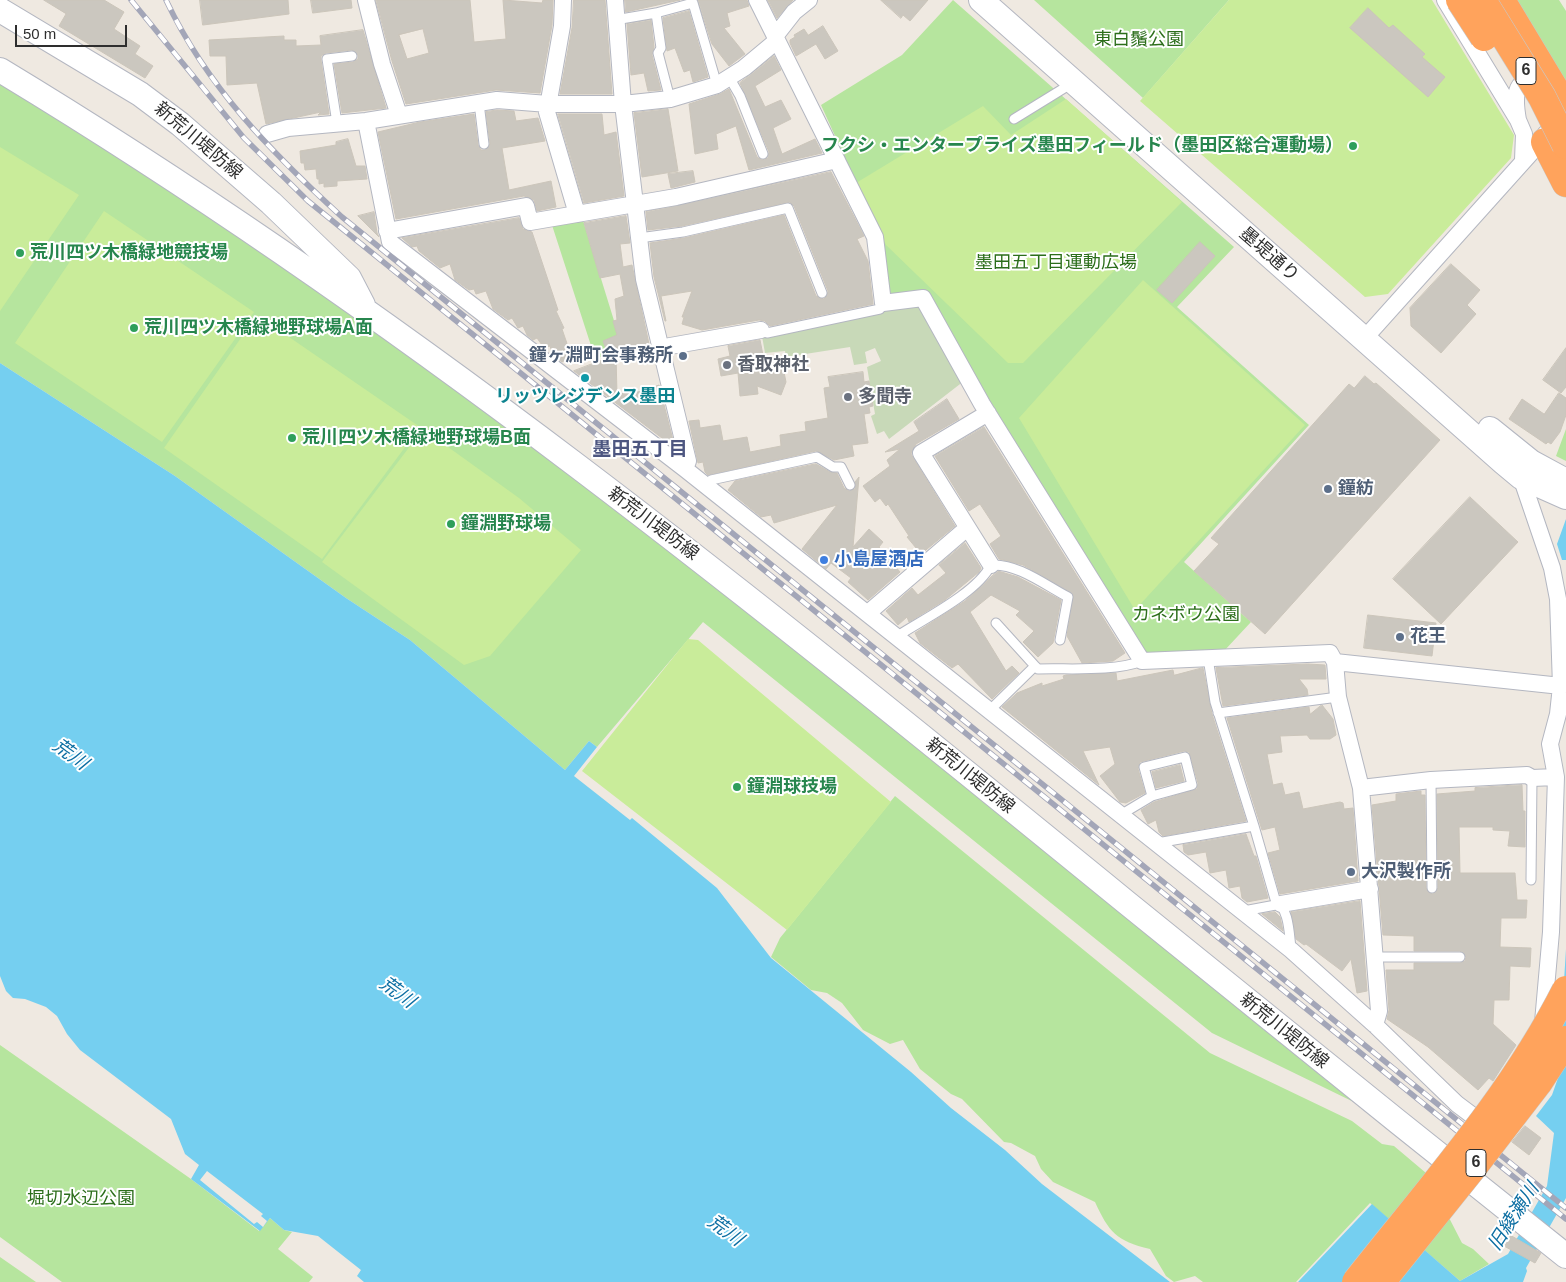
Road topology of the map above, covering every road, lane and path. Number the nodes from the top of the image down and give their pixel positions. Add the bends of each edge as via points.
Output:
1 (366, 0) edge
2 (564, 0) edge
3 (615, 0) edge
4 (757, 0) edge
5 (809, 0) edge
6 (981, 0) edge
7 (1006, 0) edge
8 (1445, 0) edge
9 (1460, 0) edge
10 (1482, 0) edge
11 (1501, 0) edge
12 (1520, 0) edge
13 (0, 10) edge
14 (656, 14) junction
15 (615, 20) junction
16 (776, 35) junction
17 (352, 56) dead end
18 (0, 70) edge
19 (1566, 74) edge
20 (723, 81) junction
21 (1074, 82) junction
22 (670, 99) junction
23 (479, 103) junction
24 (548, 104) junction
25 (623, 104) junction
26 (1566, 108) edge
27 (399, 115) junction
28 (1014, 119) dead end
29 (1518, 120) junction
30 (366, 121) junction
31 (337, 123) junction
32 (268, 134) dead end
33 (484, 144) dead end
34 (1566, 145) edge
35 (763, 154) dead end
36 (837, 160) junction
37 (1523, 160) junction
38 (1566, 183) edge
39 (634, 204) junction
40 (577, 214) junction
41 (387, 231) junction
42 (639, 238) junction
43 (822, 293) dead end
44 (883, 303) junction
45 (364, 308) junction
46 (761, 330) joint
47 (1369, 332) junction
48 (660, 348) junction
49 (988, 413) junction
50 (685, 469) junction
51 (1521, 477) junction
52 (1566, 480) edge
53 (850, 485) dead end
54 (706, 487) junction
55 (1566, 497) edge
56 (966, 529) junction
57 (991, 565) junction
58 (868, 613) junction
59 (996, 623) dead end
60 (896, 637) junction
61 (1060, 640) dead end
62 (1208, 658) junction
63 (1142, 661) junction
64 (1335, 662) junction
65 (1035, 666) junction
66 (1561, 686) junction
67 (1338, 697) junction
68 (989, 711) junction
69 (1218, 713) junction
70 (1556, 777) junction
71 (1532, 778) junction
72 (1431, 780) junction
73 (1361, 788) junction
74 (1152, 796) junction
75 (1122, 814) junction
76 (1254, 826) junction
77 (1157, 843) junction
78 (1531, 880) dead end
79 (1432, 888) dead end
80 (1370, 890) junction
81 (1282, 904) junction
82 (1245, 914) junction
83 (1291, 950) junction
84 (1374, 957) junction
85 (1460, 957) dead end
86 (1566, 990) edge
87 (1376, 1025) junction
88 (1566, 1040) edge
89 (1564, 1255) edge
90 (1356, 1282) edge
91 (1381, 1282) edge

1 - 27 street
2 - 24 street
3 - 15 street
4 - 16 street
5 - 16 street via 794,12
6 - 21 main road, 墨堤通り
7 - 47 main road, 墨堤通り
8 - 29 street
9 - 38 highway, bridge via 1527,108
10 - 34 highway, 6, bridge via 1538,90
11 - 26 highway
12 - 19 highway, 6
13 - 45 main road, 新荒川堤防線 via 154,104 180,124 271,203 349,278
14 - 15 lane
14 - 20 lane via 693,3
14 - 22 lane via 661,48 658,53
15 - 25 street
16 - 20 street via 774,43
16 - 36 street
17 - 31 lane via 327,59
18 - 45 main road, 新荒川堤防線 via 98,130
20 - 22 street
20 - 35 lane via 743,104
21 - 28 lane
21 - 47 main road, 墨堤通り
22 - 25 street
23 - 24 street via 497,100
23 - 27 street
23 - 33 lane
24 - 25 street
24 - 40 street via 547,112
25 - 39 street
27 - 30 street
29 - 37 street via 1524,134
29 - 37 street via 1514,97 1519,86 1526,82 1542,82 1551,93 1557,110 1553,122
30 - 31 street
30 - 41 street
31 - 32 street via 288,128
36 - 39 street
36 - 44 street via 875,237
37 - 47 street
39 - 40 street
39 - 42 street
40 - 41 street via 530,222 526,206
41 - 50 street via 390,242
42 - 43 lane via 683,232 788,208
42 - 48 street via 644,279
44 - 46 lane via 880,309 767,333
44 - 49 street via 923,298
45 - 89 main road, 新荒川堤防線 via 676,540
46 - 48 street
47 - 51 main road, 墨堤通り
47 - 52 main road, 墨堤通り via 1516,452
48 - 50 street via 688,461
49 - 56 street via 921,453
49 - 63 street
50 - 54 street
51 - 55 main road, 墨堤通り
51 - 66 street via 1552,568 1558,599
53 - 54 lane via 841,467 833,467 817,457 711,480
54 - 58 street
56 - 57 street
56 - 58 street
57 - 60 lane via 986,575 961,595
57 - 61 lane via 1011,566 1068,597
58 - 60 street
59 - 65 lane
60 - 68 street
62 - 63 street
62 - 64 street via 1330,653
62 - 69 lane
63 - 65 lane via 1132,665 1081,668 1038,669
64 - 66 street
64 - 67 street
65 - 68 lane
66 - 70 street via 1550,744
67 - 69 lane
67 - 73 street
68 - 75 street
69 - 76 lane
70 - 71 street
70 - 87 street via 1551,932 1543,1024 1534,1071 1512,1113 1501,1126 1489,1129 1457,1104
71 - 72 street via 1527,774
71 - 78 lane
72 - 73 street
72 - 79 lane
73 - 80 street
74 - 74 lane via 1192,785 1185,757 1144,767
74 - 75 lane
75 - 77 street
76 - 77 lane
76 - 81 lane via 1275,899
77 - 82 street
80 - 81 street
80 - 84 street
81 - 82 lane via 1249,910
81 - 83 lane
82 - 83 street
83 - 87 street
84 - 85 lane
84 - 87 street via 1379,1011
86 - 90 highway, 6, bridge via 1520,1071
88 - 91 highway, 6, bridge via 1538,1083

